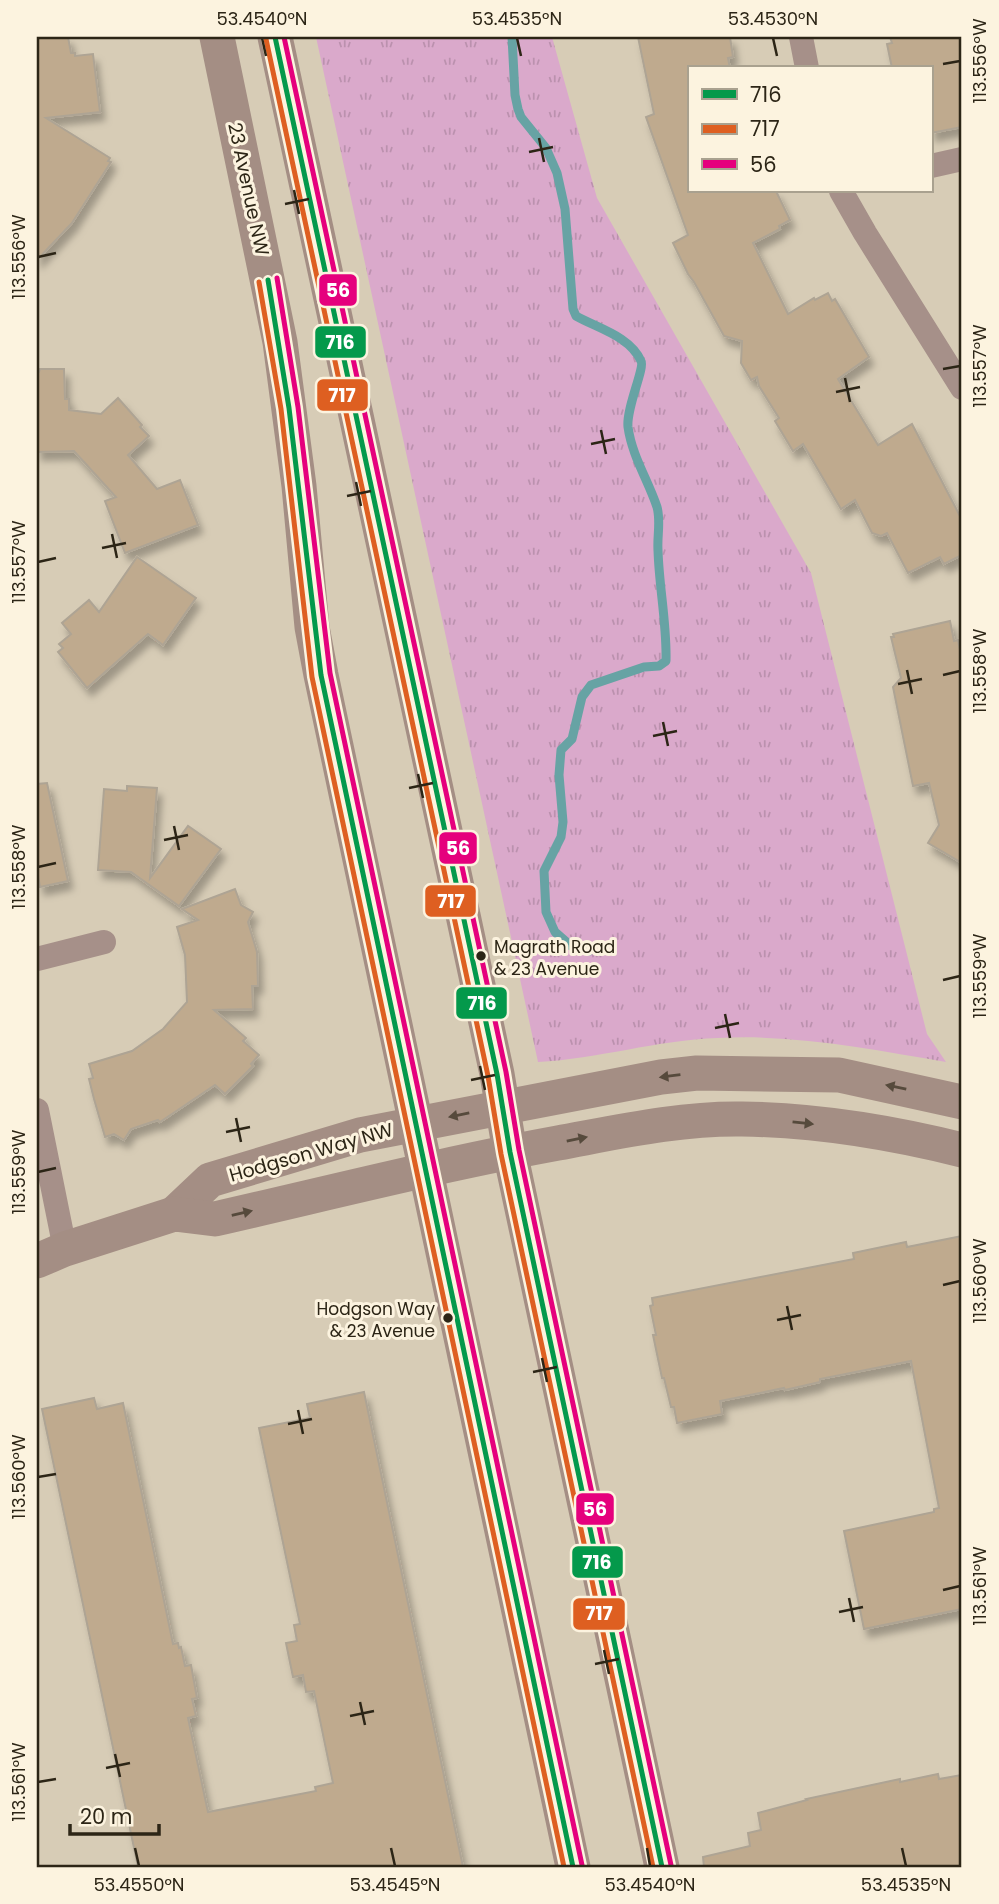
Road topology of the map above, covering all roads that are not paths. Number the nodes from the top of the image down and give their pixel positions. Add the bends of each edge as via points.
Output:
1 (216, 37) edge
2 (275, 37) edge
3 (801, 37) edge
4 (807, 66) edge
5 (962, 159) edge
6 (932, 166) edge
7 (842, 192) edge
8 (962, 388) edge
9 (104, 942) dead end
10 (37, 959) edge
11 (962, 1102) edge
12 (502, 1106) junction
13 (37, 1110) edge
14 (416, 1124) junction
15 (962, 1150) edge
16 (510, 1152) junction
17 (426, 1170) junction
18 (174, 1214) junction
19 (51, 1255) edge
20 (573, 1867) edge
21 (662, 1867) edge

1 - 14 main road, 23 Avenue NW via 280,342 312,628
2 - 12 main road
3 - 4 street
5 - 6 street
7 - 8 street
9 - 10 street
11 -> 12 main road, Hodgson Way NW via 839,1075 697,1073
12 -> 14 main road, Hodgson Way NW
12 - 16 main road
13 - 19 street
14 - 17 main road, 23 Avenue NW
14 - 18 main road, Hodgson Way NW via 360,1135 210,1180
16 -> 15 main road, Hodgson Way NW via 647,1126 740,1119 879,1131
16 - 17 main road, Hodgson Way NW
16 - 21 main road
18 -> 17 main road, Hodgson Way NW via 215,1219
17 - 20 main road, 23 Avenue NW
18 - 19 main road, Hodgson Way NW

